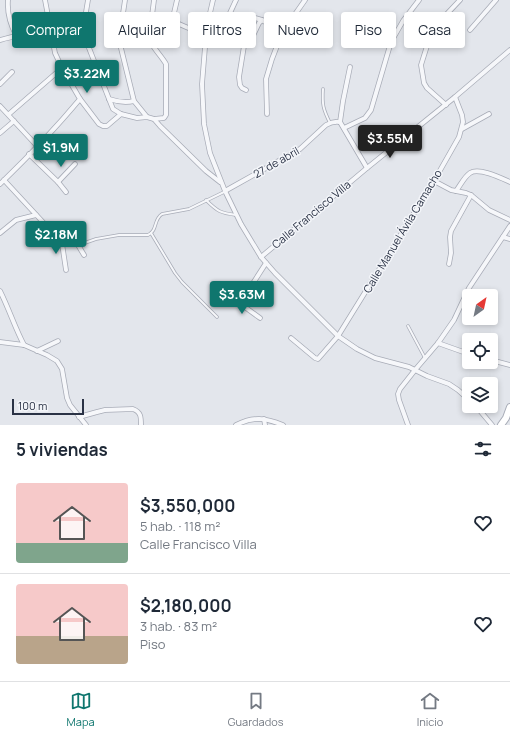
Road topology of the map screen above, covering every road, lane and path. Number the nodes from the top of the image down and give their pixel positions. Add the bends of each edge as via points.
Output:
1 (8, 0) edge
2 (45, 0) edge
3 (88, 0) edge
4 (125, 0) edge
5 (154, 0) edge
6 (177, 0) edge
7 (207, 0) edge
8 (236, 0) edge
9 (305, 0) edge
10 (419, 0) edge
11 (460, 0) edge
12 (496, 0) edge
13 (213, 1) edge
14 (47, 12) edge
15 (211, 12) edge
16 (230, 12) edge
17 (297, 12) edge
18 (256, 18) edge
19 (262, 20) joint
20 (12, 27) edge
21 (188, 27) edge
22 (256, 29) edge
23 (470, 30) dead end
24 (12, 36) edge
25 (0, 40) edge
26 (54, 48) edge
27 (205, 48) edge
28 (244, 48) edge
29 (276, 48) edge
30 (510, 50) edge
31 (350, 67) dead end
32 (62, 68) junction
33 (12, 72) dead end
34 (0, 84) edge
35 (323, 88) dead end
36 (246, 90) dead end
37 (455, 97) junction
38 (80, 99) junction
39 (108, 100) junction
40 (134, 101) junction
41 (446, 105) junction
42 (0, 106) edge
43 (9, 114) junction
44 (121, 114) junction
45 (267, 114) dead end
46 (490, 114) dead end
47 (147, 117) junction
48 (154, 119) junction
49 (14, 121) junction
50 (340, 122) junction
51 (330, 123) junction
52 (344, 128) junction
53 (462, 129) junction
54 (0, 133) edge
55 (38, 147) junction
56 (29, 154) junction
57 (75, 164) dead end
58 (366, 168) junction
59 (4, 180) junction
60 (434, 181) junction
61 (58, 182) junction
62 (510, 182) edge
63 (221, 183) junction
64 (0, 184) edge
65 (224, 191) junction
66 (456, 191) junction
67 (66, 192) dead end
68 (471, 195) junction
69 (206, 200) junction
70 (36, 215) junction
71 (236, 215) junction
72 (510, 220) edge
73 (510, 226) edge
74 (0, 233) edge
75 (151, 233) junction
76 (61, 237) junction
77 (503, 237) junction
78 (510, 239) edge
79 (78, 245) junction
80 (84, 255) dead end
81 (260, 257) junction
82 (266, 263) junction
83 (449, 264) dead end
84 (66, 270) dead end
85 (0, 291) edge
86 (217, 317) dead end
87 (260, 318) dead end
88 (408, 326) dead end
89 (338, 336) junction
90 (291, 338) dead end
91 (58, 341) dead end
92 (0, 342) edge
93 (438, 343) junction
94 (24, 345) junction
95 (37, 351) junction
96 (462, 352) edge
97 (425, 358) junction
98 (498, 362) edge
99 (510, 365) edge
100 (415, 370) junction
101 (462, 394) edge
102 (510, 407) edge
103 (482, 413) edge
104 (79, 417) junction
105 (264, 419) junction
106 (86, 425) edge
107 (141, 425) edge
108 (236, 425) edge
109 (265, 425) edge
110 (283, 425) edge
111 (408, 425) edge
112 (492, 425) edge
113 (501, 425) edge

1 - 20 street via 7,10
2 - 14 street
3 - 39 street via 85,18 89,48
4 - 40 street via 119,40
5 - 48 street via 150,36 152,44 166,64 166,115 164,118
6 - 21 street via 174,19
7 - 13 street
8 - 16 street
9 - 17 street
10 - 52 street via 391,42 370,110 365,118
11 - 41 street via 444,17 430,40 421,66 424,83
12 - 23 street
13 - 15 street
18 - 19 street
19 - 22 street
24 - 25 street
26 - 32 street
27 - 63 street via 202,84 204,124 210,153
28 - 36 street via 239,77 240,85
29 - 45 street via 266,79
30 - 37 street, Calle Francisco Villa
31 - 50 street
32 - 38 street
32 - 43 street
33 - 34 street
35 - 51 lane via 324,111
37 - 41 street, Calle Francisco Villa
37 - 53 street via 462,115
38 - 44 street via 103,126 107,126
38 - 55 street
39 - 40 street
39 - 44 street via 113,109
40 - 47 street
41 - 58 street, Calle Francisco Villa
42 - 43 street
43 - 49 street
44 - 47 street via 137,118
46 - 53 street
47 - 48 street
48 - 63 street
49 - 54 street
49 - 55 street
50 - 51 street
50 - 52 street
51 - 65 street, 27 de abril via 300,149
52 - 58 street
53 - 60 street, Calle Manuel Ávila Camacho
55 - 56 street
56 - 59 street
56 - 61 street
57 - 61 street
58 - 81 street, Calle Francisco Villa
59 - 64 street
59 - 70 street
60 - 66 street
60 - 89 street, Calle Manuel Ávila Camacho
61 - 67 street
62 - 66 street via 475,171
63 - 65 street
65 - 69 lane
65 - 71 street
66 - 68 street
68 - 72 street via 489,210
68 - 83 street via 451,231
69 - 71 lane via 221,213
69 - 75 lane via 185,210 162,214 156,220
70 - 74 street via 16,220
70 - 76 street via 53,233
71 - 81 street
73 - 77 street
75 - 79 lane via 119,234
75 - 86 lane via 182,282
76 - 79 street
76 - 84 street
77 - 78 street
77 - 93 street via 469,288 454,320
79 - 80 street
81 - 82 street
82 - 87 street via 241,302
82 - 89 street
85 - 94 street
88 - 97 lane
89 - 90 street, Calle Manuel Ávila Camacho via 318,359
89 - 100 street via 375,358 402,364
91 - 95 street
92 - 94 street
93 - 96 street
93 - 97 street
94 - 95 street
95 - 104 street via 57,361 62,369 70,405
97 - 100 street
98 - 99 street
100 - 101 street via 453,386
100 - 111 street via 398,394
102 - 113 street
103 - 112 street
104 - 106 street
104 - 107 street via 105,410 133,409 142,417
105 - 108 street via 256,418
105 - 109 street
105 - 110 street

